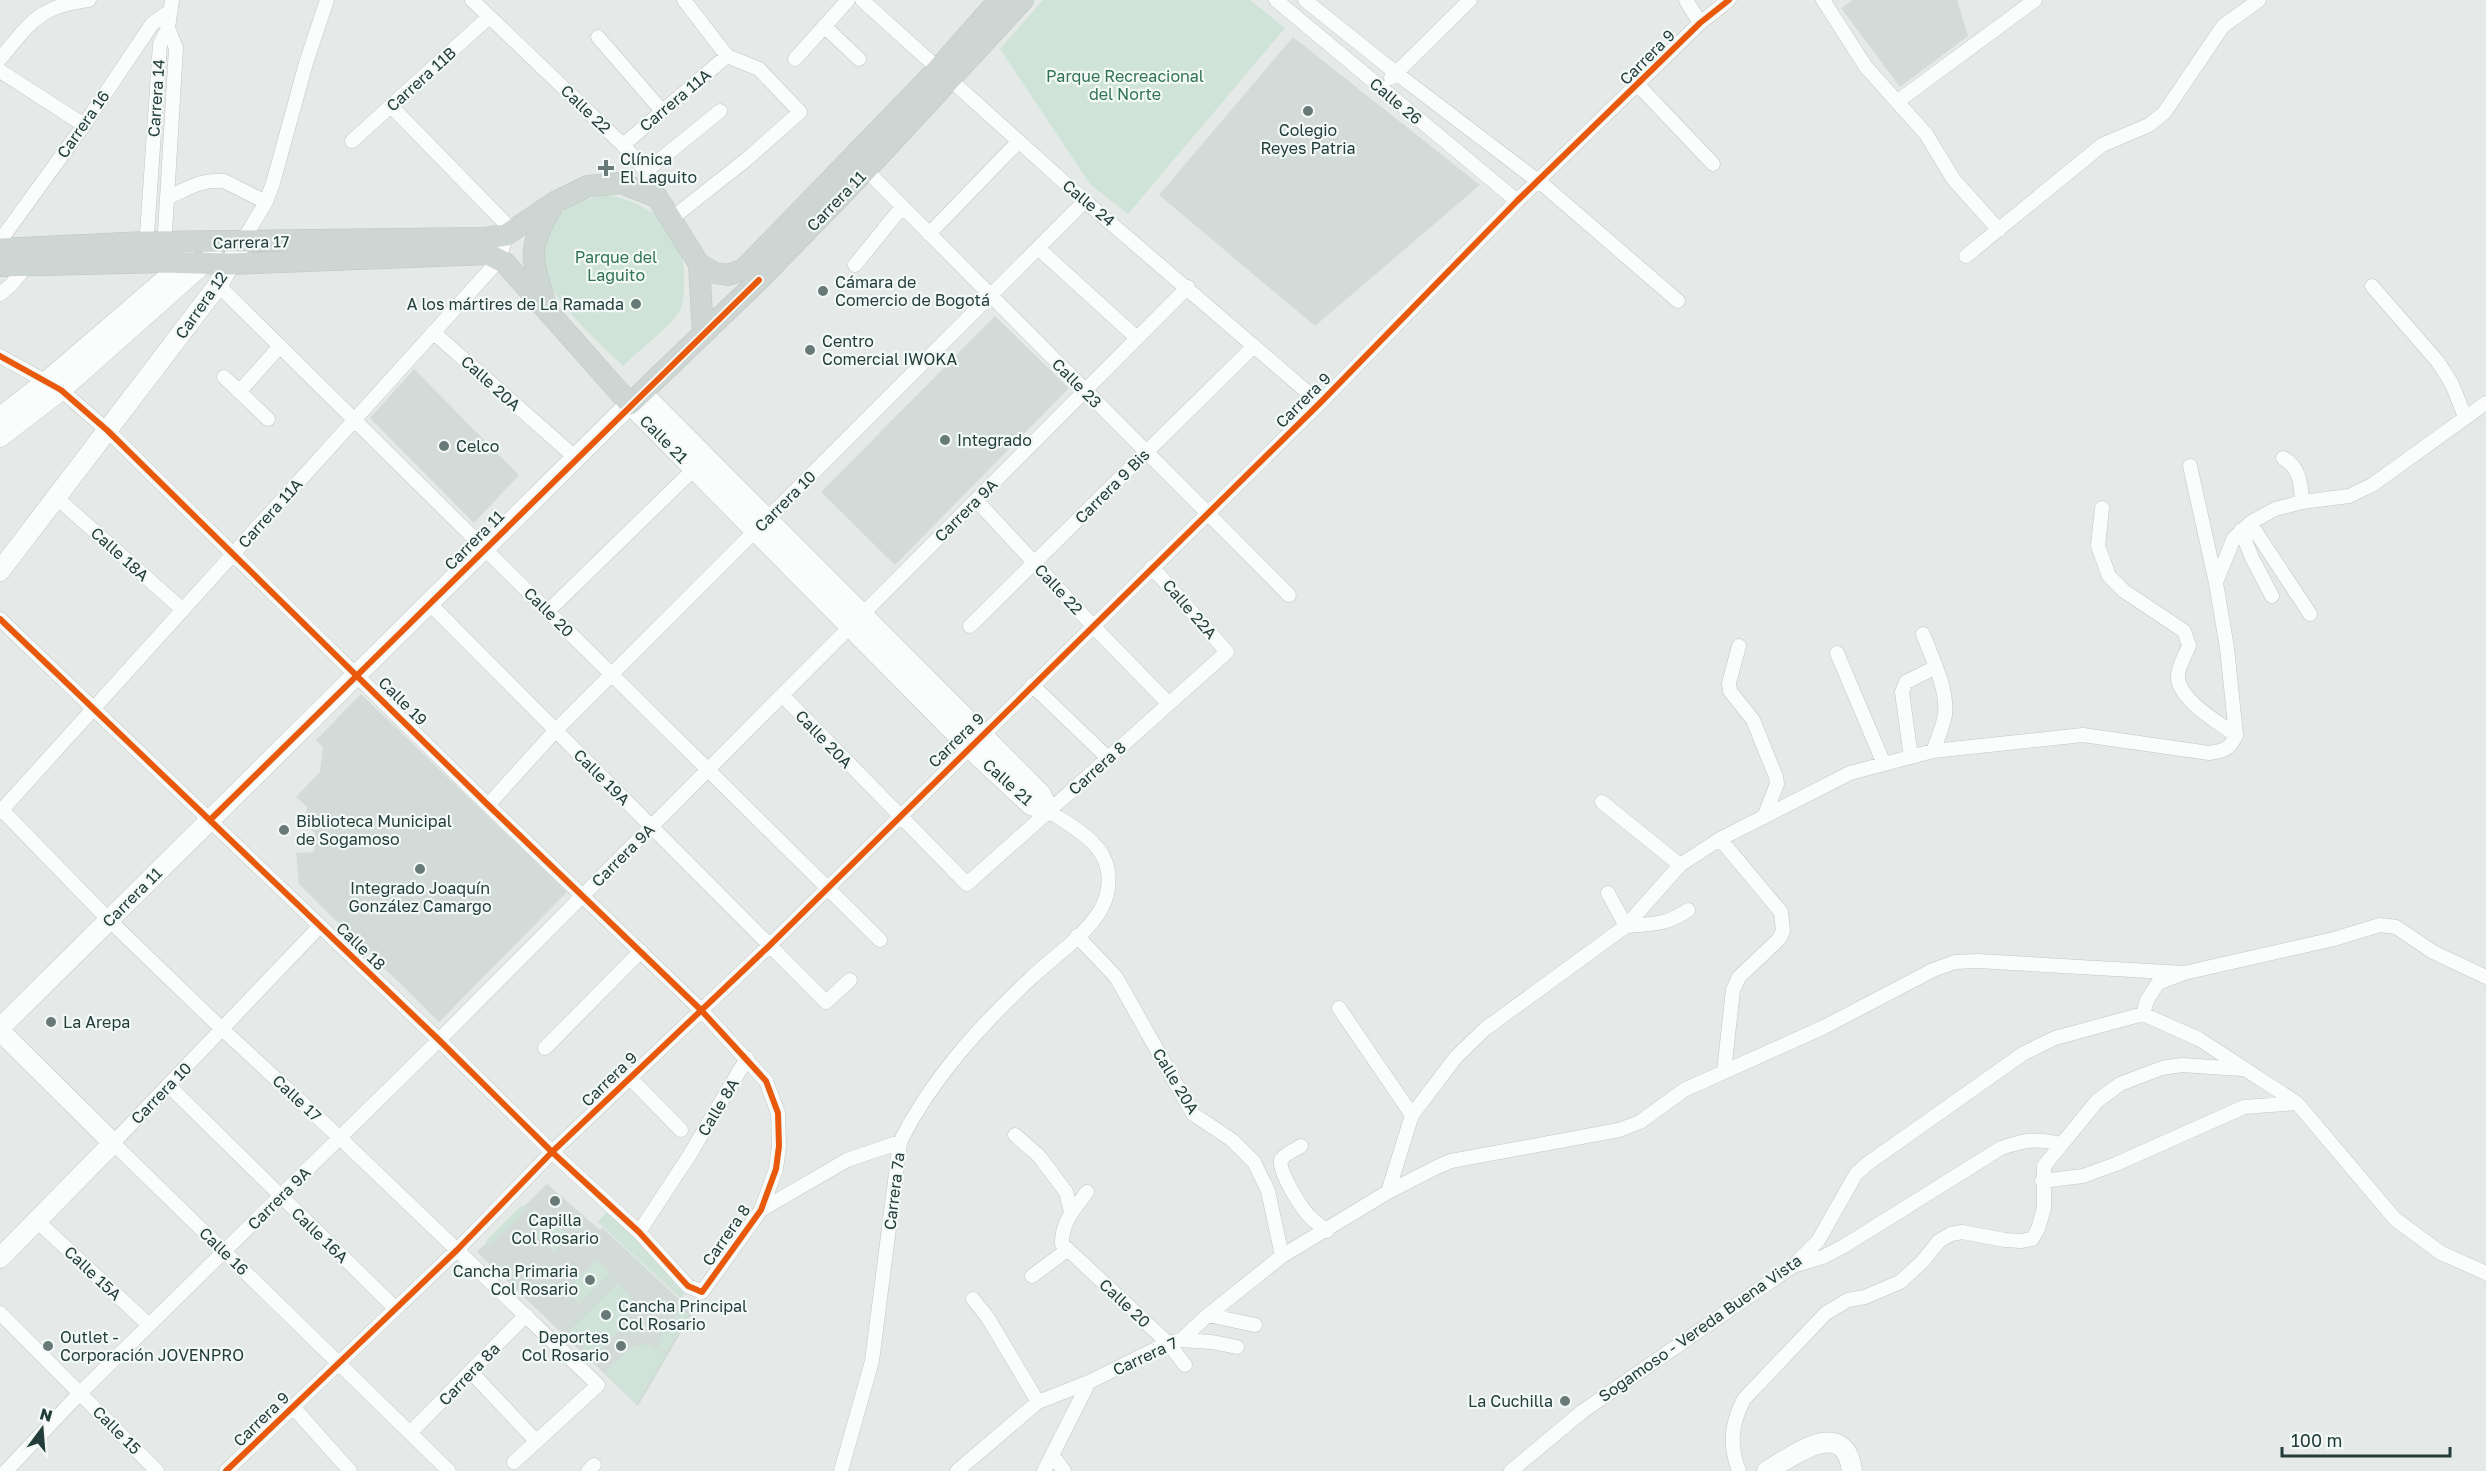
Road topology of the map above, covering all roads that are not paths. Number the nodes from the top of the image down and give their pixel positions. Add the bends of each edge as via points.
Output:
1 (89, 0) edge
2 (327, 0) edge
3 (472, 0) edge
4 (684, 0) edge
5 (848, 0) edge
6 (862, 0) edge
7 (999, 0) edge
8 (1023, 0) edge
9 (1276, 0) edge
10 (1305, 0) edge
11 (1470, 0) edge
12 (1686, 0) edge
13 (1730, 0) edge
14 (1823, 0) edge
15 (2035, 0) edge
16 (2259, 0) edge
17 (171, 6) edge
18 (489, 17) junction
19 (1700, 23) junction
20 (824, 27) junction
21 (168, 28) junction
22 (598, 37) dead end
23 (159, 53) junction
24 (176, 54) junction
25 (727, 56) junction
26 (795, 58) dead end
27 (0, 59) edge
28 (859, 59) dead end
29 (0, 71) edge
30 (1396, 73) junction
31 (943, 75) junction
32 (1638, 85) junction
33 (1382, 89) junction
34 (1898, 101) junction
35 (391, 106) junction
36 (662, 111) junction
37 (720, 111) dead end
38 (84, 125) junction
39 (352, 141) dead end
40 (1018, 142) junction
41 (623, 145) junction
42 (1713, 164) dead end
43 (866, 170) junction
44 (646, 171) junction
45 (1539, 181) junction
46 (657, 196) junction
47 (169, 197) junction
48 (1085, 201) junction
49 (1517, 201) junction
50 (266, 202) junction
51 (555, 202) junction
52 (902, 207) junction
53 (671, 219) junction
54 (1999, 230) junction
55 (929, 234) junction
56 (504, 235) junction
57 (0, 242) edge
58 (242, 242) junction
59 (208, 243) junction
60 (1038, 248) junction
61 (0, 249) edge
62 (154, 252) junction
63 (1966, 256) dead end
64 (493, 257) junction
65 (28, 264) junction
66 (194, 264) junction
67 (230, 264) junction
68 (699, 264) junction
69 (855, 265) dead end
70 (0, 266) edge
71 (218, 285) junction
72 (2373, 286) dead end
73 (1188, 287) junction
74 (0, 294) edge
75 (991, 296) junction
76 (1678, 301) dead end
77 (548, 311) junction
78 (433, 332) junction
79 (703, 333) junction
80 (1137, 338) junction
81 (280, 346) junction
82 (1254, 346) junction
83 (0, 356) edge
84 (224, 377) dead end
85 (54, 385) junction
86 (1085, 390) junction
87 (239, 392) junction
88 (637, 399) junction
89 (1320, 403) junction
90 (2486, 403) edge
91 (0, 417) edge
92 (2465, 417) junction
93 (268, 419) dead end
94 (354, 420) junction
95 (108, 431) junction
96 (0, 437) edge
97 (1146, 452) junction
98 (576, 458) junction
99 (2283, 458) dead end
100 (2190, 466) dead end
101 (694, 469) junction
102 (57, 498) junction
103 (976, 500) junction
104 (2302, 502) junction
105 (2102, 508) dead end
106 (1207, 513) junction
107 (761, 525) junction
108 (2245, 526) junction
109 (484, 548) junction
110 (233, 554) junction
111 (1035, 562) junction
112 (1152, 567) junction
113 (0, 571) edge
114 (2216, 583) junction
115 (1288, 595) dead end
116 (2272, 596) dead end
117 (429, 603) junction
118 (183, 610) junction
119 (548, 611) junction
120 (2310, 614) dead end
121 (0, 619) edge
122 (856, 620) junction
123 (970, 626) dead end
124 (1092, 626) junction
125 (1923, 634) dead end
126 (1739, 645) dead end
127 (1227, 652) joint
128 (1837, 652) dead end
129 (1936, 667) junction
130 (612, 674) junction
131 (357, 675) junction
132 (1032, 685) junction
133 (782, 695) junction
134 (1168, 704) junction
135 (93, 708) junction
136 (555, 731) junction
137 (2236, 735) junction
138 (975, 740) junction
139 (1933, 751) junction
140 (1911, 757) junction
141 (1108, 758) junction
142 (1884, 764) junction
143 (708, 770) junction
144 (1602, 802) dead end
145 (488, 805) junction
146 (1, 810) edge
147 (1049, 811) junction
148 (898, 816) junction
149 (1764, 817) junction
150 (210, 820) junction
151 (652, 826) junction
152 (1720, 839) junction
153 (1680, 865) junction
154 (968, 884) joint
155 (827, 887) junction
156 (1608, 893) dead end
157 (584, 895) junction
158 (1688, 910) dead end
159 (109, 920) junction
160 (320, 926) junction
161 (1626, 926) junction
162 (1077, 936) junction
163 (880, 940) dead end
164 (769, 946) junction
165 (641, 951) junction
166 (2184, 973) junction
167 (2486, 977) edge
168 (850, 980) dead end
169 (1340, 1008) dead end
170 (701, 1010) junction
171 (2143, 1014) junction
172 (221, 1028) junction
173 (0, 1029) edge
174 (439, 1040) junction
175 (545, 1048) dead end
176 (747, 1058) junction
177 (2247, 1069) junction
178 (1724, 1071) junction
179 (630, 1078) junction
180 (169, 1086) junction
181 (2297, 1103) junction
182 (1412, 1115) junction
183 (681, 1130) dead end
184 (1015, 1135) dead end
185 (339, 1137) junction
186 (900, 1142) junction
187 (113, 1143) junction
188 (2060, 1144) junction
189 (1301, 1146) dead end
190 (552, 1152) junction
191 (2042, 1181) junction
192 (1087, 1192) dead end
193 (1388, 1192) junction
194 (280, 1196) junction
195 (761, 1210) junction
196 (1071, 1212) junction
197 (36, 1220) junction
198 (1327, 1231) junction
199 (639, 1232) junction
200 (1064, 1247) junction
201 (457, 1250) junction
202 (225, 1252) junction
203 (1282, 1256) junction
204 (0, 1257) edge
205 (1793, 1266) junction
206 (2486, 1273) edge
207 (1032, 1276) dead end
208 (702, 1292) joint
209 (973, 1299) dead end
210 (395, 1308) junction
211 (0, 1313) edge
212 (526, 1315) junction
213 (1208, 1315) junction
214 (150, 1325) junction
215 (1255, 1325) dead end
216 (1174, 1342) junction
217 (1237, 1347) dead end
218 (339, 1363) junction
219 (1185, 1365) dead end
220 (471, 1372) junction
221 (1089, 1382) junction
222 (80, 1393) junction
223 (1038, 1402) junction
224 (293, 1407) junction
225 (411, 1432) junction
226 (536, 1441) junction
227 (1053, 1456) junction
228 (514, 1462) dead end
229 (6, 1471) edge
230 (157, 1471) edge
231 (226, 1471) edge
232 (350, 1471) edge
233 (449, 1471) edge
234 (841, 1471) edge
235 (957, 1471) edge
236 (1044, 1471) edge
237 (1064, 1471) edge
238 (1511, 1471) edge
239 (1739, 1471) edge
240 (1767, 1471) edge
241 (1852, 1471) edge

1 - 27 street via 64,3 45,11
2 - 50 street, Carrera 12
3 - 18 street, Calle 22
4 - 25 street
5 - 20 street
6 - 31 street, Calle 24
7 - 31 main road, Carrera 11
8 - 31 main road, Carrera 11
9 - 33 street, Calle 26
10 - 30 street, Calle 26
11 - 30 street
12 - 19 street
13 - 19 street, Carrera 9
14 - 34 street via 1866,67
15 - 34 street
16 - 54 street via 2223,26 2164,113 2149,125 2102,145
17 - 21 street
17 - 38 street, Carrera 16 via 152,24
18 - 35 street, Carrera 11B
18 - 41 street, Calle 22
19 - 32 street, Carrera 9
20 - 26 street
20 - 28 street
21 - 23 street, Carrera 14 via 159,44
21 - 24 street, Carrera 14
22 - 36 street
23 - 24 street
23 - 62 street, Carrera 14
24 - 47 street, Carrera 14
25 - 36 street, Carrera 11A
25 - 53 street via 759,69 800,112
29 - 38 street
30 - 33 street
30 - 45 street, Calle 26
31 - 40 street, Calle 24
31 - 43 main road, Carrera 11
31 - 68 main road, Carrera 11 via 744,269 728,275
32 - 42 street
32 - 45 street, Carrera 9
33 - 49 street, Calle 26
34 - 54 street via 1926,134 1954,180
35 - 39 street, Carrera 11B
35 - 56 street via 506,224
36 - 41 street, Carrera 11A
37 - 44 street
38 - 57 street, Carrera 16
40 - 48 street, Calle 24
40 - 55 street
41 - 44 street, Calle 22
43 - 52 street, Calle 23
43 - 79 main road, Carrera 11
44 - 46 street, Calle 22
45 - 49 street, Carrera 9
45 - 76 street, Calle 26
46 - 51 main road via 621,183 588,186
46 - 53 main road, Calle 22
47 - 50 street via 206,180 218,180
47 - 62 street, Carrera 14
48 - 60 street, Carrera 10
48 - 73 street, Calle 24
49 - 89 street, Carrera 9
50 - 58 street, Carrera 12
51 - 56 main road
51 - 77 main road via 538,230 533,248 534,268
52 - 55 street, Calle 23
52 - 69 street
53 - 68 main road, Calle 22
54 - 63 street
55 - 75 street, Calle 23
56 - 58 main road, Carrera 17
56 - 64 street, Carrera 11A
58 - 59 main road, Carrera 17
58 - 66 street
58 - 67 street, Carrera 12
59 - 62 main road, Carrera 17
59 - 66 street
60 - 75 street, Carrera 10
60 - 80 street
61 - 62 main road, Carrera 17
62 - 65 main road, Carrera 17
62 - 66 main road, Carrera 17
64 - 67 main road, Carrera 17
64 - 77 main road, Calle 21 via 505,262
64 - 78 street, Carrera 11A
65 - 70 main road, Carrera 17
65 - 74 street
66 - 67 main road, Carrera 17
66 - 85 street
67 - 71 street, Carrera 12
68 - 79 main road
71 - 81 street, Calle 20
71 - 95 street, Carrera 12
72 - 92 street via 2438,362
73 - 80 street, Carrera 9A
73 - 82 street, Calle 24
75 - 86 street, Calle 23
75 - 107 street, Carrera 10
77 - 88 main road, Calle 21
78 - 94 street, Carrera 11A
78 - 98 street, Calle 20A
79 - 88 main road, Carrera 11
80 - 86 street, Carrera 9A
81 - 87 street
81 - 94 street, Calle 20
82 - 89 street, Calle 24
82 - 97 street, Carrera 9 Bis
83 - 85 street, Calle 19
84 - 87 street
85 - 91 street
85 - 95 street, Calle 19
85 - 96 street
86 - 97 street, Calle 23
86 - 103 street, Carrera 9A
87 - 93 street
88 - 98 street, Carrera 11
88 - 101 street, Calle 21
88 - 107 street, Calle 21
89 - 106 street, Carrera 9
90 - 92 street
92 - 104 street via 2372,485 2349,496
94 - 109 street, Calle 20
94 - 110 street, Carrera 11A
95 - 102 street, Carrera 12
95 - 110 street, Calle 19
97 - 106 street, Calle 23
97 - 111 street, Carrera 9 Bis
98 - 109 street, Carrera 11
99 - 104 street via 2298,473
100 - 114 street
101 - 107 street, Calle 21
101 - 119 street
102 - 113 street, Carrera 12
102 - 118 street, Calle 18A
103 - 111 street, Calle 22
103 - 122 street, Carrera 9A
104 - 108 street via 2275,509
105 - 137 street via 2098,546 2109,576 2124,591 2184,631 2189,645 2179,683 2196,706
106 - 112 street, Carrera 9
106 - 115 street, Calle 23
107 - 122 street, Calle 21
107 - 130 street, Carrera 10
108 - 114 street via 2228,550
108 - 116 street via 2252,558
108 - 120 street
109 - 117 street, Carrera 11
109 - 119 street, Calle 20
110 - 118 street, Carrera 11A
110 - 131 street, Calle 19
111 - 123 street, Carrera 9 Bis
111 - 124 street, Calle 22
112 - 124 street, Carrera 9
112 - 127 street, Calle 22A
114 - 137 street
117 - 131 street, Carrera 11
117 - 136 street, Calle 19A
118 - 135 street, Carrera 11A
119 - 130 street, Calle 20
121 - 135 street, Calle 18
122 - 133 street, Carrera 9A
122 - 138 street, Calle 21
124 - 132 street, Carrera 9
124 - 134 street, Calle 22
125 - 129 street
126 - 149 street via 1730,691 1753,720 1777,784
127 - 134 street, Carrera 8
128 - 142 street
129 - 139 street via 1945,714
129 - 140 street via 1906,682 1902,692
130 - 136 street, Carrera 10
130 - 143 street, Calle 20
131 - 145 street, Calle 19
131 - 150 street, Carrera 11
132 - 138 street, Carrera 9
132 - 141 street
133 - 143 street, Carrera 9A
133 - 148 street, Calle 20A
134 - 141 street, Carrera 8
135 - 146 street, Carrera 11A
135 - 150 street, Calle 18
136 - 145 street, Carrera 10
136 - 151 street, Calle 19A
137 - 139 street via 2226,750 2209,753 2083,735
138 - 147 street, Calle 21 via 1041,794
138 - 148 street, Carrera 9
139 - 140 street
140 - 142 street
141 - 147 street, Carrera 8
142 - 149 street via 1850,773
143 - 151 street, Carrera 9A
143 - 155 street, Calle 20
144 - 153 street
145 - 157 street, Calle 19
146 - 159 street, Calle 17
147 - 154 street, Carrera 8
147 - 162 street, Carrera 7ª via 1096,844 1108,871 1108,887 1099,912
148 - 154 street, Calle 20A
148 - 155 street, Carrera 9
149 - 152 street
150 - 159 street, Carrera 11
150 - 160 street, Calle 18
151 - 157 street, Carrera 9A
151 - 164 street, Calle 19A
152 - 153 street
152 - 178 street via 1781,912 1783,931 1739,977 1733,990
153 - 161 street
155 - 163 street, Calle 20
155 - 164 street, Carrera 9
156 - 161 street
157 - 165 street, Calle 19
157 - 174 street, Carrera 9A
158 - 161 street via 1663,923
159 - 172 street, Calle 17
159 - 173 street, Carrera 11
160 - 172 street, Carrera 10
160 - 174 street, Calle 18
161 - 182 street via 1485,1029 1449,1065
162 - 186 street, Carrera 7ª via 996,1012 960,1053 914,1114
162 - 203 street, Calle 20A via 1116,977 1193,1114 1232,1140 1254,1162 1268,1191
164 - 168 street, Calle 19A via 826,1002
164 - 170 street, Carrera 9
165 - 170 street, Calle 19
165 - 175 street
166 - 167 street via 2380,925 2396,927 2433,952
166 - 171 street via 2158,983
166 - 178 street, Carrera 7 via 1955,962
169 - 182 street
170 - 176 street, Calle 19
170 - 179 street, Carrera 9
171 - 177 street via 2199,1039
171 - 205 street, Sogamoso - Vereda Buena Vista via 2055,1038 1981,1082 1856,1174 1818,1241
172 - 180 street, Carrera 10
172 - 185 street, Calle 17
173 - 187 street, Calle 16
174 - 185 street, Carrera 9A
174 - 190 street, Calle 18
176 - 195 street, Carrera 8 via 766,1081 778,1113 776,1169
176 - 199 street, Calle 8A
177 - 181 street
177 - 188 street via 2182,1065 2120,1084 2097,1101
178 - 193 street, Carrera 7 via 1684,1090 1640,1122 1619,1131 1451,1161
179 - 183 street
179 - 190 street, Carrera 9
180 - 187 street, Carrera 10
180 - 194 street, Calle 16A
181 - 191 street via 2244,1107 2116,1164 2083,1176
181 - 206 street via 2396,1220 2441,1252
182 - 193 street
184 - 196 street via 1039,1156 1066,1192
185 - 194 street, Carrera 9A
185 - 201 street, Calle 17
186 - 195 street, Carrera 8 via 847,1160
186 - 234 street, Carrera 7ª via 872,1361
187 - 197 street, Carrera 10
187 - 202 street, Calle 16
188 - 191 street via 2044,1166
188 - 205 street via 2025,1140 2001,1148 1844,1246
189 - 198 street via 1285,1155 1281,1168 1307,1214
190 - 199 street, Calle 18
190 - 201 street, Carrera 9
191 - 239 street via 2044,1208 2032,1239 1951,1234 1939,1240 1922,1263 1900,1282 1848,1300 1826,1313 1744,1399 1731,1433
192 - 196 street
193 - 198 street, Carrera 7
194 - 202 street, Carrera 9A
194 - 210 street, Calle 16A
195 - 208 street, Carrera 8
196 - 200 street via 1062,1233
197 - 204 street, Carrera 10
197 - 214 street, Calle 15A
198 - 203 street, Carrera 7
199 - 208 street, Calle 18 via 688,1286
200 - 207 street
200 - 216 street, Calle 20
201 - 210 street, Carrera 9
201 - 212 street, Calle 17
202 - 214 street, Carrera 9A
202 - 218 street, Calle 16
203 - 213 street, Carrera 7
205 - 238 street, Sogamoso - Vereda Buena Vista via 1583,1411
209 - 223 street
210 - 218 street, Carrera 9
211 - 222 street, Calle 15
212 - 220 street, Carrera 8a
212 - 226 street, Calle 17 via 598,1385
213 - 215 street
213 - 216 street, Carrera 7
214 - 222 street, Carrera 9A
216 - 217 street via 1212,1342
216 - 219 street, Calle 20
216 - 221 street, Carrera 7
218 - 224 street, Carrera 9
218 - 225 street, Calle 16
220 - 225 street, Carrera 8a
220 - 226 street
221 - 223 street, Carrera 7
221 - 227 street
222 - 229 street, Carrera 9A
222 - 230 street, Calle 15
223 - 235 street, Carrera 7
224 - 231 street, Carrera 9
224 - 232 street
225 - 233 street, Calle 16
226 - 228 street
227 - 236 street
227 - 237 street
240 - 241 street via 1816,1443 1830,1442 1846,1452

